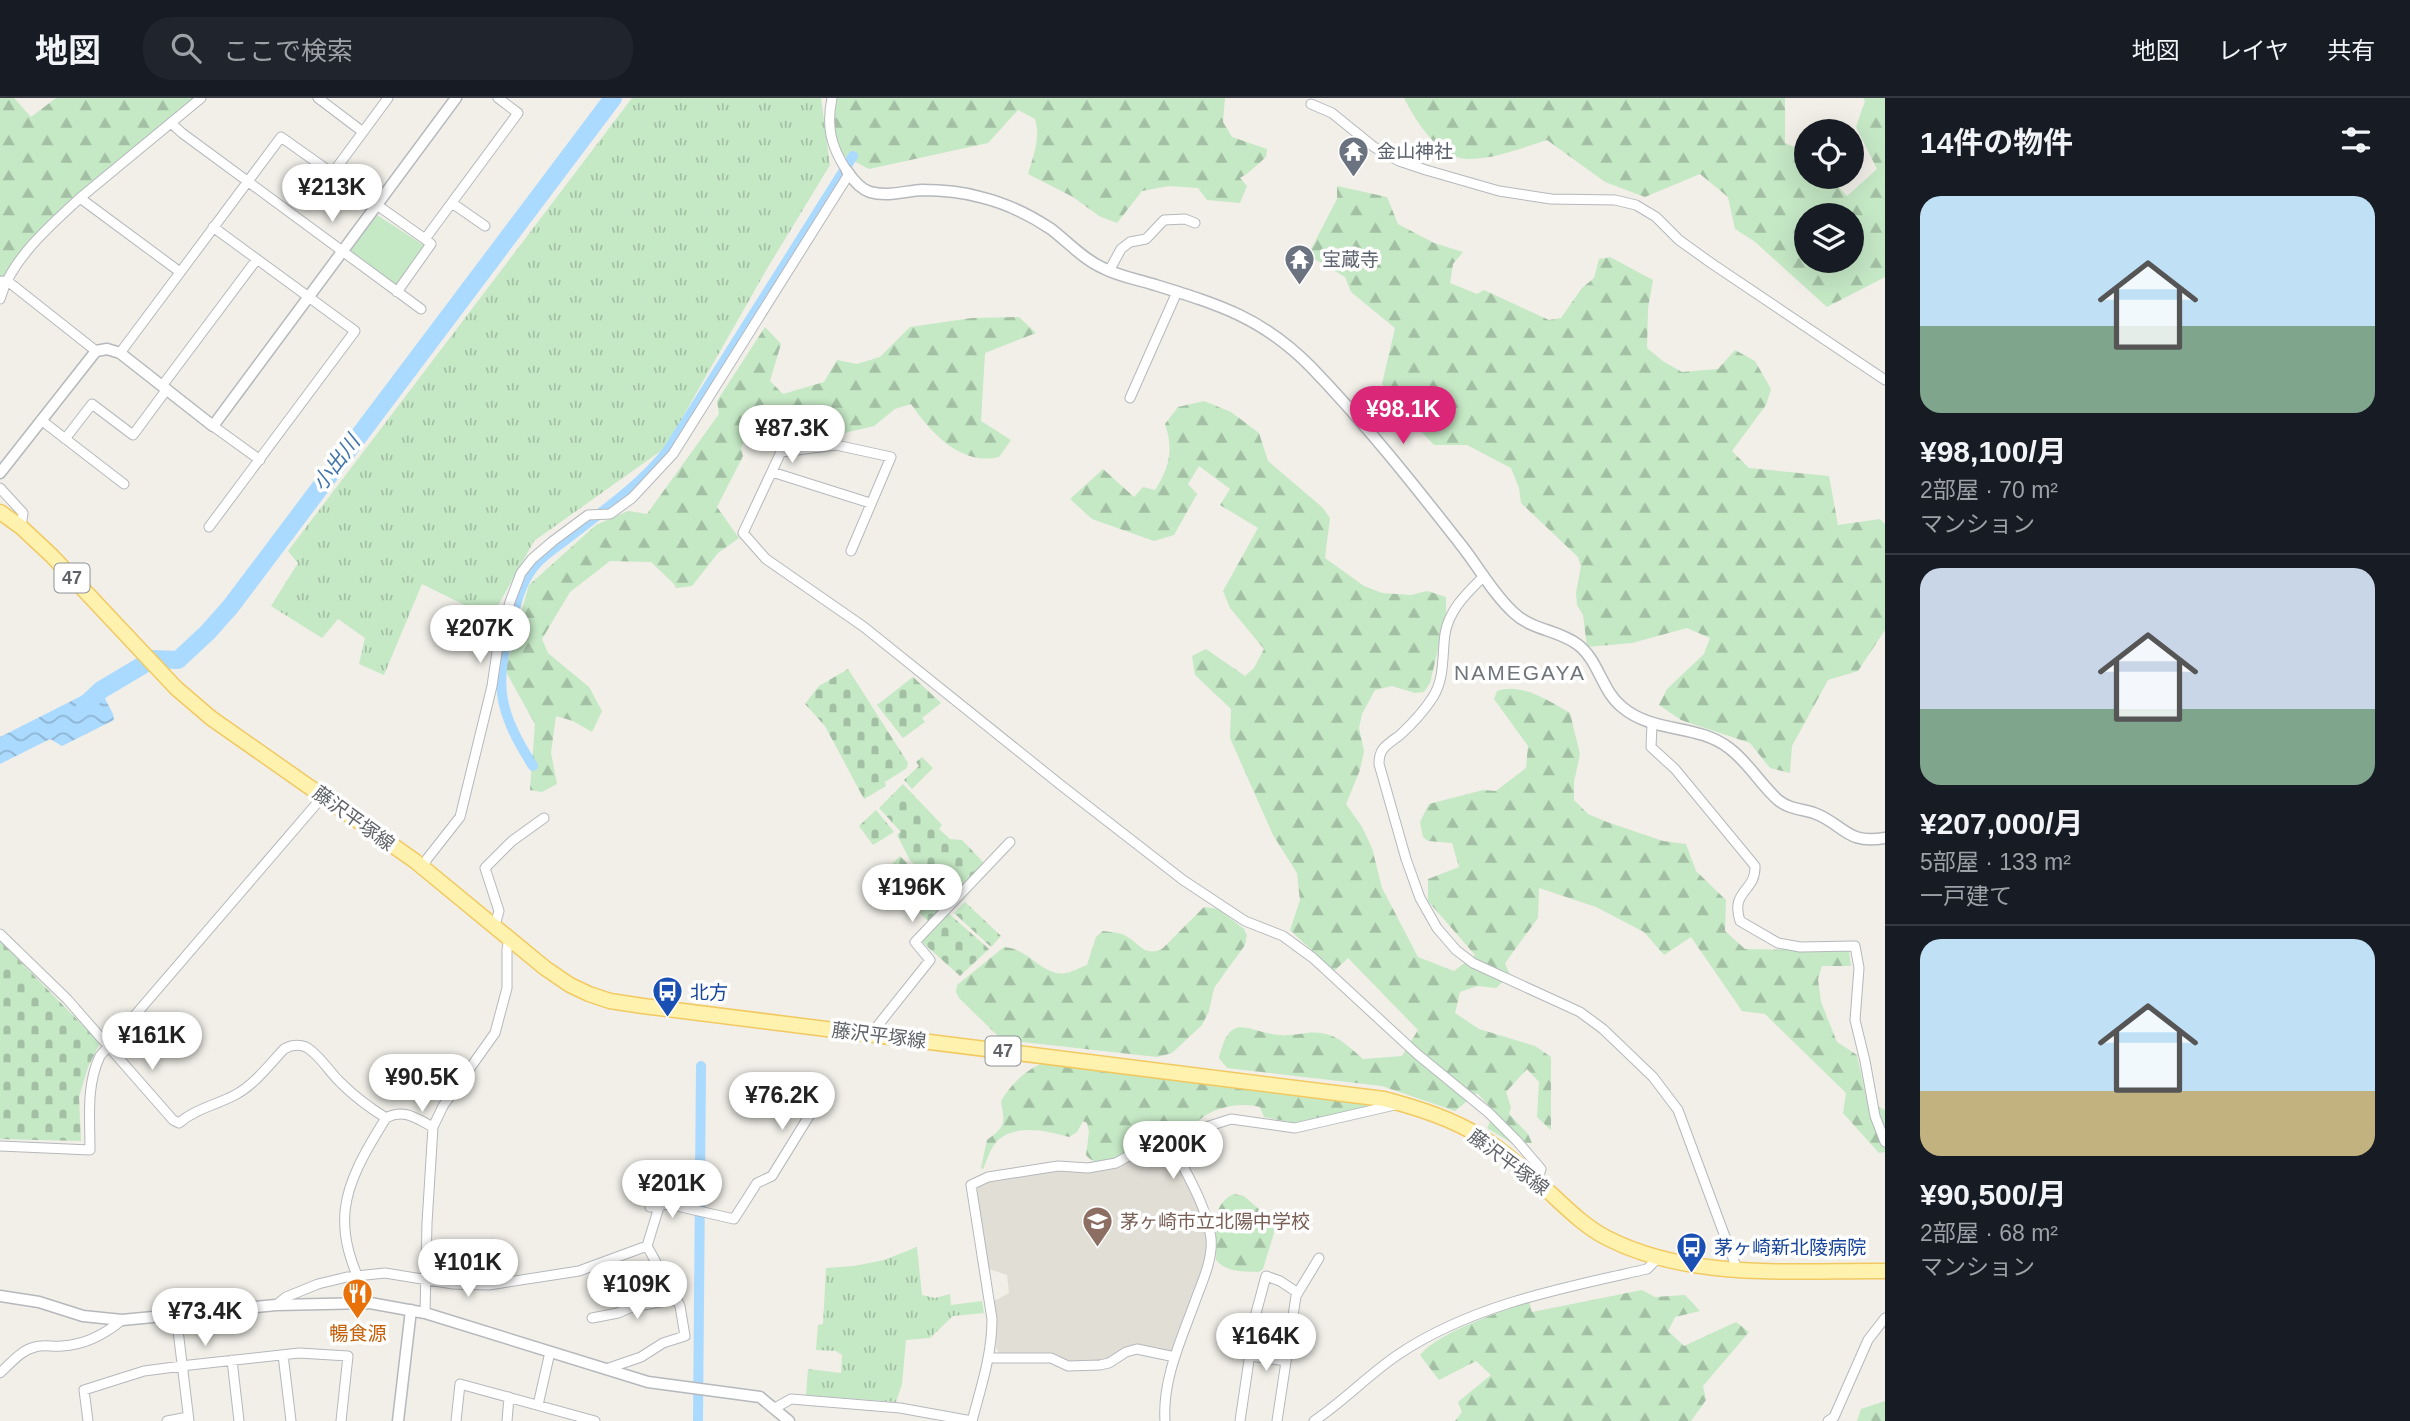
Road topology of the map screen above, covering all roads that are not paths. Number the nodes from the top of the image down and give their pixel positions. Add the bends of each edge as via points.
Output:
1 (201, 98) edge
2 (388, 98) edge
3 (456, 98) edge
4 (498, 98) edge
5 (832, 98) edge
6 (324, 100) edge
7 (1311, 104) dead end
8 (171, 122) junction
9 (363, 132) junction
10 (846, 170) junction
11 (332, 174) junction
12 (248, 181) junction
13 (80, 198) junction
14 (452, 203) junction
15 (377, 205) junction
16 (1195, 223) dead end
17 (485, 226) dead end
18 (214, 227) junction
19 (425, 239) junction
20 (343, 251) junction
21 (257, 259) junction
22 (1109, 271) junction
23 (180, 272) junction
24 (2, 281) edge
25 (397, 292) junction
26 (1177, 292) junction
27 (308, 297) junction
28 (0, 299) edge
29 (421, 309) dead end
30 (96, 351) junction
31 (120, 353) junction
32 (1885, 380) edge
33 (165, 388) junction
34 (1130, 398) dead end
35 (41, 420) junction
36 (213, 426) junction
37 (65, 439) junction
38 (260, 460) junction
39 (772, 471) junction
40 (0, 473) edge
41 (124, 484) dead end
42 (0, 488) edge
43 (870, 503) junction
44 (0, 512) edge
45 (21, 527) junction
46 (209, 527) dead end
47 (851, 551) dead end
48 (1484, 576) junction
49 (1652, 725) junction
50 (324, 795) junction
51 (544, 818) dead end
52 (1885, 838) edge
53 (1010, 842) dead end
54 (423, 868) junction
55 (495, 925) junction
56 (0, 934) edge
57 (509, 936) junction
58 (871, 1034) junction
59 (109, 1044) junction
60 (817, 1102) dead end
61 (1401, 1103) junction
62 (386, 1118) junction
63 (433, 1127) junction
64 (1169, 1139) junction
65 (1885, 1142) edge
66 (0, 1146) edge
67 (1537, 1181) junction
68 (647, 1246) junction
69 (1319, 1258) dead end
70 (1658, 1258) junction
71 (1737, 1269) junction
72 (1885, 1271) edge
73 (356, 1276) junction
74 (426, 1280) junction
75 (1298, 1293) junction
76 (0, 1296) edge
77 (677, 1299) junction
78 (370, 1303) junction
79 (276, 1306) junction
80 (411, 1310) junction
81 (425, 1313) junction
82 (176, 1314) junction
83 (592, 1318) dead end
84 (1885, 1318) edge
85 (122, 1320) junction
86 (550, 1352) junction
87 (283, 1355) junction
88 (1250, 1356) junction
89 (1175, 1357) junction
90 (989, 1358) junction
91 (232, 1360) junction
92 (1286, 1361) junction
93 (182, 1366) junction
94 (606, 1369) junction
95 (0, 1373) edge
96 (509, 1397) junction
97 (538, 1405) junction
98 (775, 1408) junction
99 (557, 1416) edge
100 (189, 1419) edge
101 (88, 1421) edge
102 (167, 1421) edge
103 (239, 1421) edge
104 (291, 1421) edge
105 (341, 1421) edge
106 (398, 1421) edge
107 (456, 1421) edge
108 (507, 1421) edge
109 (595, 1421) edge
110 (789, 1421) edge
111 (972, 1421) edge
112 (1165, 1421) edge
113 (1240, 1421) edge
114 (1277, 1421) edge
115 (1314, 1421) edge
116 (1828, 1421) edge

1 - 8 street
2 - 9 street
3 - 15 street
4 - 14 street via 518,113
5 - 10 street via 830,138
6 - 9 street
7 - 32 street via 1332,113 1374,147 1426,170 1512,193 1636,205 1711,263
8 - 12 street
8 - 13 street
9 - 11 street
10 - 22 street via 868,192 952,192 1008,205
10 - 54 street via 673,454 632,498 610,514 588,515 532,559 522,573 497,652 462,810
11 - 12 street via 281,138
11 - 15 street
12 - 18 street
12 - 20 street
13 - 23 street
13 - 24 street
14 - 17 street
14 - 19 street
15 - 19 street
15 - 20 street
16 - 22 street via 1164,220 1146,239 1121,248
18 - 21 street
18 - 23 street
19 - 25 street via 431,244
20 - 25 street
20 - 27 street
21 - 27 street
21 - 33 street
22 - 26 street
23 - 31 street
24 - 28 street
24 - 30 street
25 - 29 street
26 - 34 street
26 - 48 street via 1253,320 1309,365 1374,435
27 - 36 street
27 - 38 street via 355,331
30 - 31 street
30 - 35 street
31 - 33 street
33 - 36 street
33 - 37 street via 133,435 92,404
35 - 37 street
35 - 40 street
36 - 38 street
37 - 41 street
38 - 46 street
39 - 43 street
39 - 43 street via 781,452 836,445 891,457
39 - 67 street via 743,533 766,559 864,627 1183,880 1313,958 1417,1054 1489,1112 1541,1169
42 - 45 street via 23,513
43 - 47 street
44 - 45 main road, 藤沢平塚線 / 47
45 - 50 main road, 藤沢平塚線 / 47 via 176,688 211,718
48 - 49 street via 1528,624 1577,644 1591,658 1618,705
48 - 71 street via 1450,618 1434,695 1379,756 1420,898 1456,950 1473,963 1580,1012 1653,1077 1678,1111
49 - 52 street via 1706,735 1744,760 1782,803 1815,814 1862,840
49 - 65 street via 1651,747 1675,769 1755,866 1755,876 1737,902 1740,921 1778,943 1855,946 1855,1020 1875,1116
50 - 54 main road, 藤沢平塚線 / 47
50 - 59 street
51 - 55 street via 485,868 499,911
53 - 58 street via 915,942 930,960
54 - 55 main road, 藤沢平塚線 / 47
55 - 57 main road, 藤沢平塚線 / 47
56 - 59 street
57 - 58 main road, 藤沢平塚線 / 47 via 569,985 610,1001
57 - 63 street via 507,988 495,1033
58 - 61 main road, 藤沢平塚線 / 47
59 - 62 street via 179,1123 187,1115 236,1095 284,1049 300,1045 309,1048 342,1084
59 - 66 street via 91,1081 90,1150
60 - 68 street via 772,1176 757,1184 734,1219 668,1204 654,1207
61 - 64 street via 1295,1128 1231,1119
61 - 67 main road, 藤沢平塚線 / 47 via 1483,1138
62 - 63 street via 409,1114
62 - 73 street via 361,1158 344,1213
63 - 74 street
64 - 89 street via 1206,1217 1211,1241 1203,1282
64 - 90 street via 1116,1163 1088,1168 1058,1166 988,1177 971,1185 992,1320
67 - 70 main road, 藤沢平塚線 / 47 via 1581,1222
68 - 74 street via 579,1271 513,1283
68 - 77 street
69 - 75 street
70 - 71 main road, 藤沢平塚線 / 47
70 - 115 street via 1647,1269 1532,1295 1450,1326 1397,1355
71 - 72 main road, 藤沢平塚線 / 47
73 - 74 street via 385,1273
73 - 78 street
73 - 79 street via 318,1284
74 - 81 street
75 - 88 street via 1266,1276
75 - 92 street
76 - 85 street via 83,1316
77 - 83 street
77 - 94 street via 685,1336
78 - 79 street
78 - 80 street
79 - 82 street
80 - 81 street
80 - 106 street
81 - 86 street
82 - 85 street
82 - 93 street
84 - 116 street via 1868,1340 1834,1417
85 - 95 street via 83,1342 35,1346
86 - 94 street
86 - 97 street
87 - 91 street
87 - 104 street
87 - 105 street via 348,1356
88 - 92 street
88 - 113 street
89 - 90 street via 1137,1349 1109,1363 1068,1366 1051,1358
89 - 112 street via 1164,1396
90 - 111 street
91 - 93 street
91 - 103 street
92 - 114 street
93 - 100 street
93 - 101 street via 144,1371 85,1390
94 - 98 street via 648,1382 760,1397
96 - 97 street
96 - 107 street via 460,1384
96 - 108 street
97 - 99 street
98 - 110 street
98 - 111 street via 791,1399 900,1408
99 - 109 street
100 - 102 street

